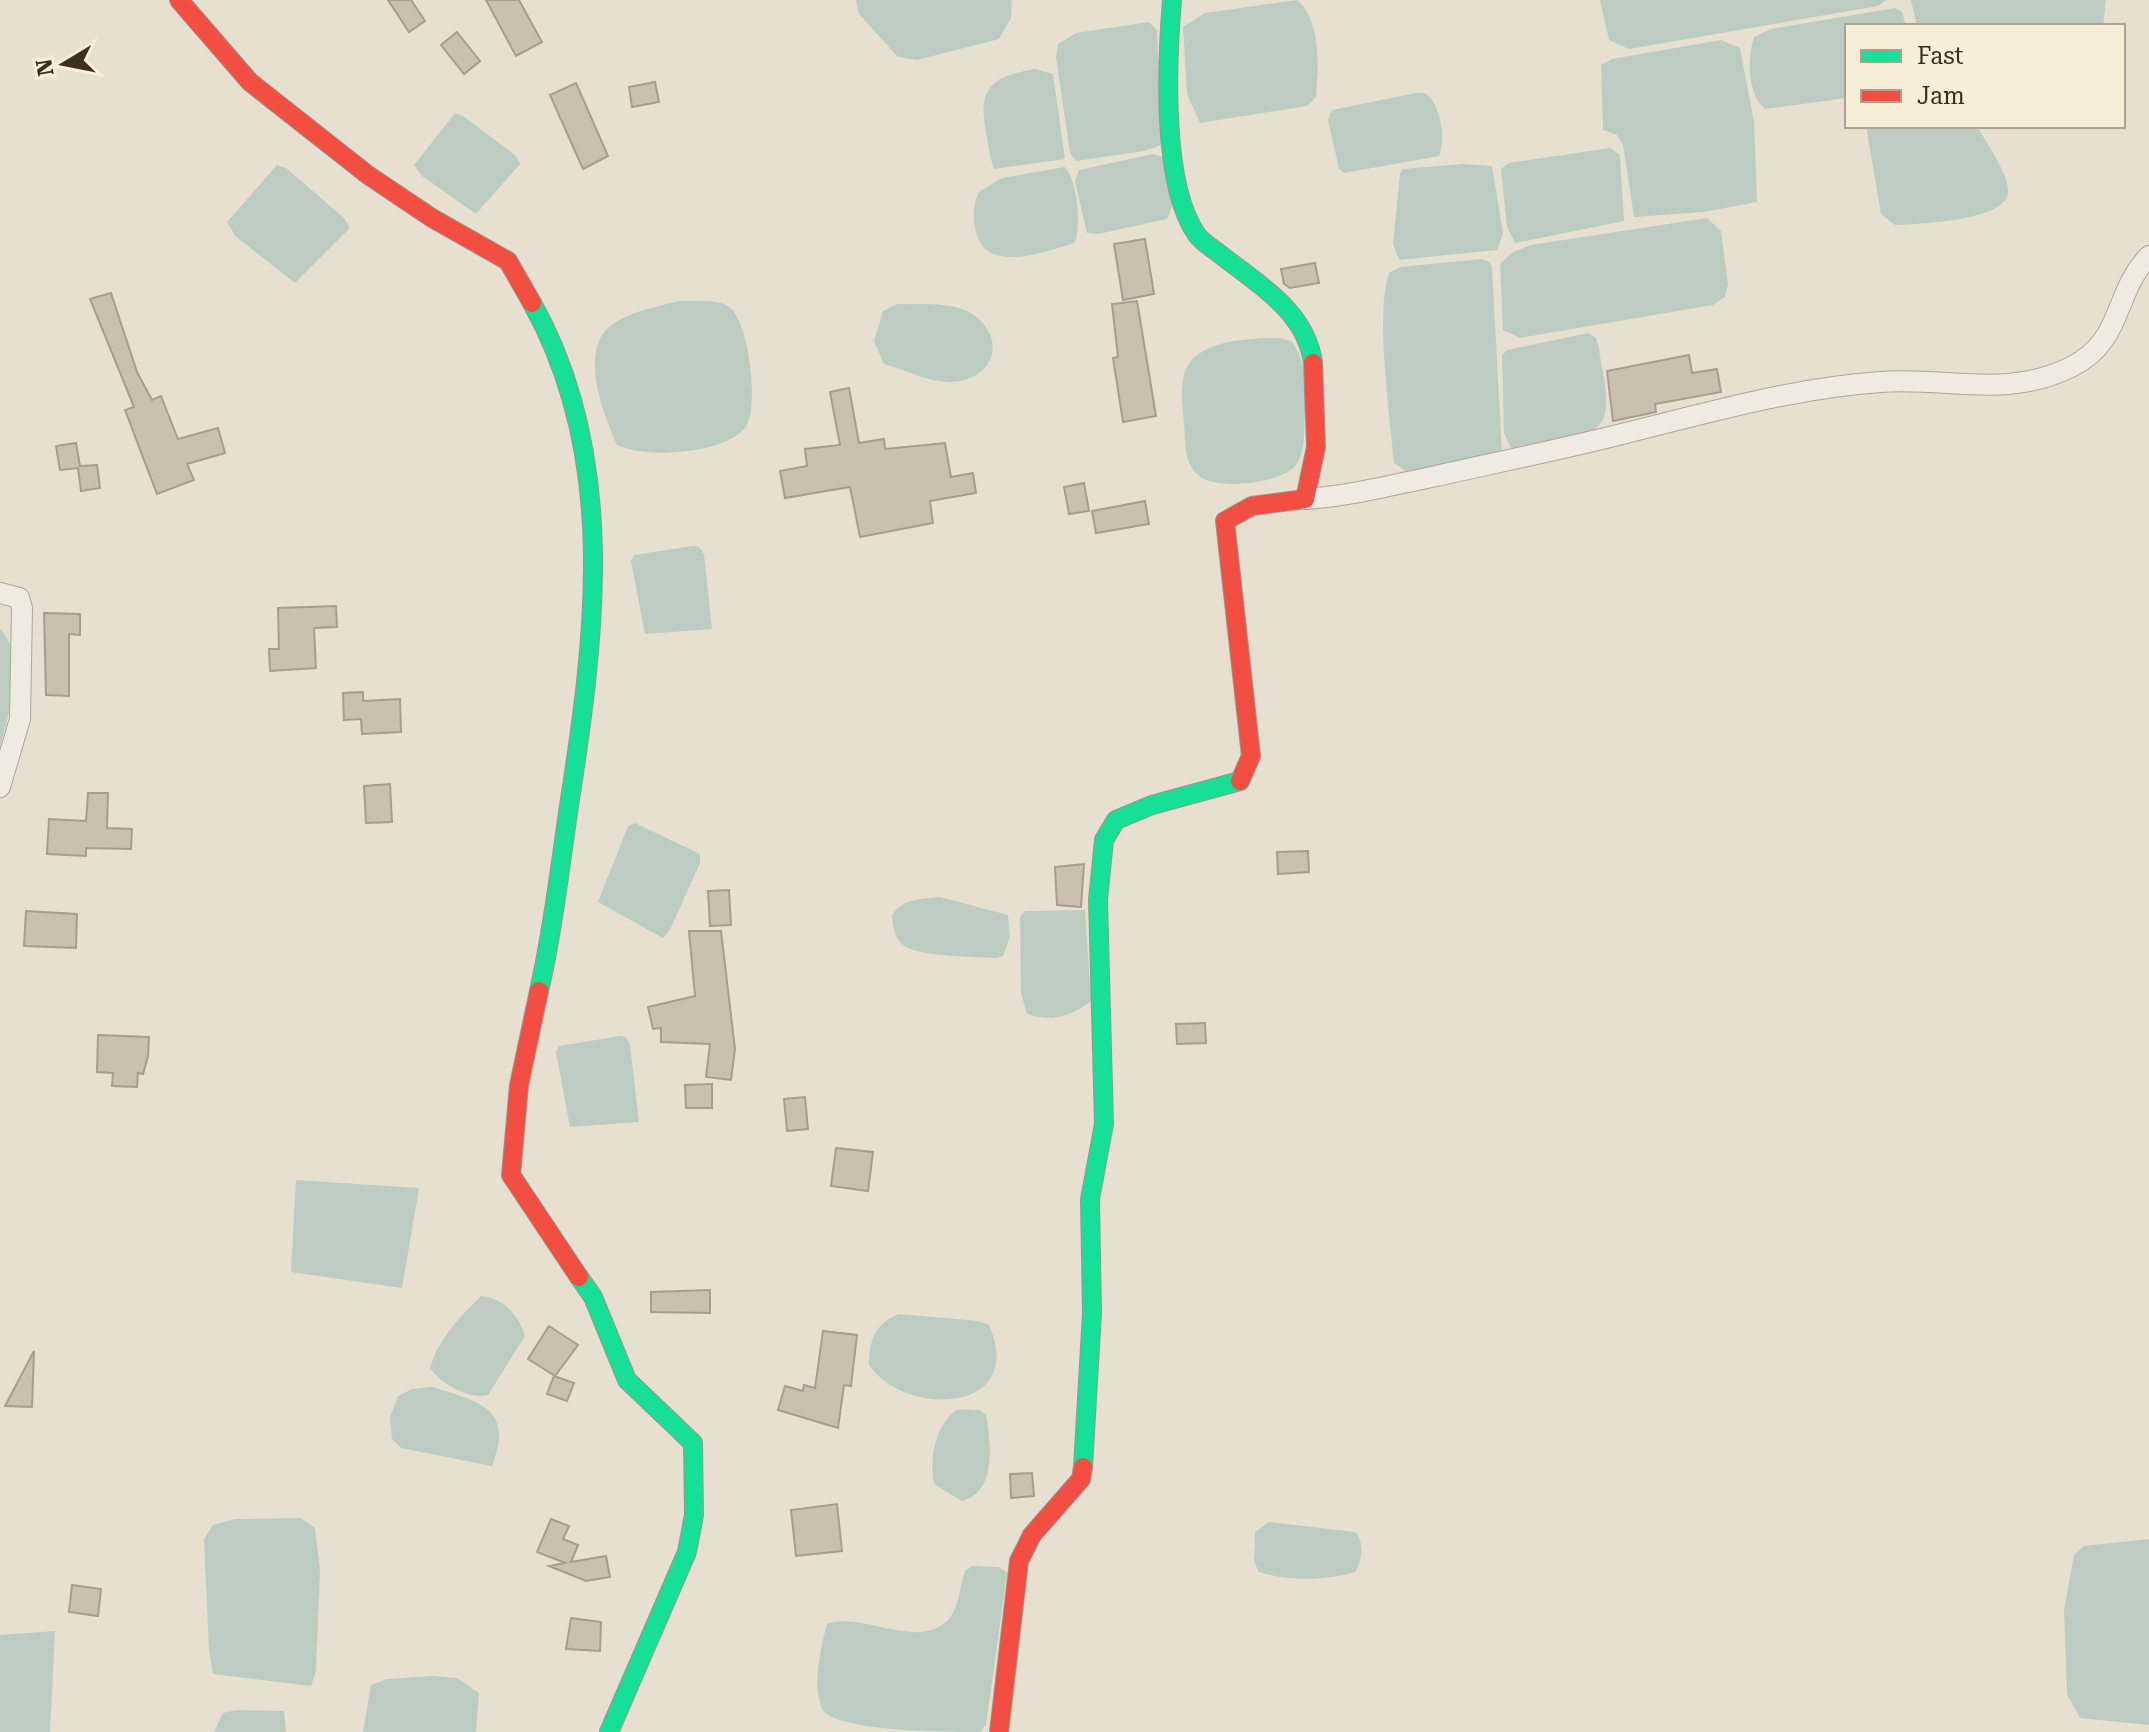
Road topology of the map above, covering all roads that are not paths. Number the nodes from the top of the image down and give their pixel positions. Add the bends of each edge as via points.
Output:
1 (179, 0) edge
2 (1172, 0) edge
3 (2149, 256) edge
4 (1305, 499) junction
5 (0, 593) edge
6 (0, 787) edge
7 (609, 1732) edge
8 (999, 1732) edge

1 - 7 street via 250,82 368,175 508,261 553,341 582,430 595,575 590,670 546,961 519,1085 511,1175 593,1297 627,1380 693,1443 693,1524 682,1562
2 - 4 street via 1168,73 1188,221 1198,236 1293,313 1310,346 1316,414
3 - 4 street via 2121,300 2111,331 2090,357 2030,383 1883,382 1801,389 1488,465
4 - 8 street via 1255,505 1225,521 1250,742 1244,778 1223,790 1152,805 1116,820 1109,825 1102,849 1098,900 1104,1124 1090,1199 1087,1436 1081,1479 1032,1535 1019,1561
5 - 6 street via 19,598 22,608 22,667 20,719

